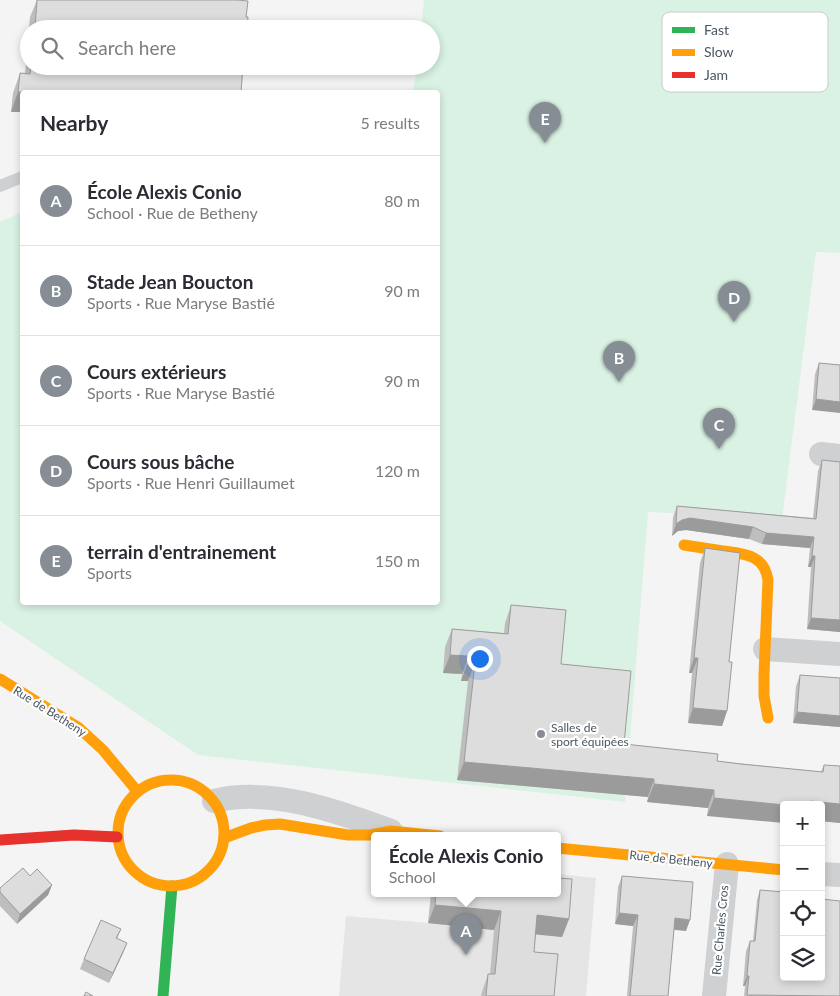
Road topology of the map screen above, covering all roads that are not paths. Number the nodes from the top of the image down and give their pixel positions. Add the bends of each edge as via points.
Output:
1 (20, 178) edge
2 (0, 186) edge
3 (684, 545) dead end
4 (765, 649) junction
5 (840, 654) edge
6 (0, 680) edge
7 (768, 718) dead end
8 (136, 791) junction
9 (214, 801) junction
10 (390, 832) edge
11 (371, 835) edge
12 (117, 836) junction
13 (224, 838) junction
14 (0, 840) edge
15 (561, 848) edge
16 (727, 864) junction
17 (780, 870) edge
18 (825, 874) edge
19 (840, 876) edge
20 (172, 886) junction
21 (164, 996) edge
22 (714, 996) edge

1 - 2 lane
3 - 4 street via 747,554 764,565 768,572
4 - 5 street
4 - 7 street via 764,696
6 - 8 street, Rue de Betheny via 91,737 112,758
8 - 9 street via 169,779 186,781 202,789
8 - 12 street via 125,804
9 - 10 street via 252,796 289,801 352,817
9 - 13 street via 224,825
11 - 13 street via 348,835 280,824 250,828
12 - 14 street
12 - 20 street via 129,866 141,877 156,884
13 - 20 street via 216,860 201,877 187,884
15 - 16 street, Rue de Betheny
16 - 17 street, Rue de Betheny
16 - 22 street, Rue Charles Cros
18 - 19 street
20 - 21 street

